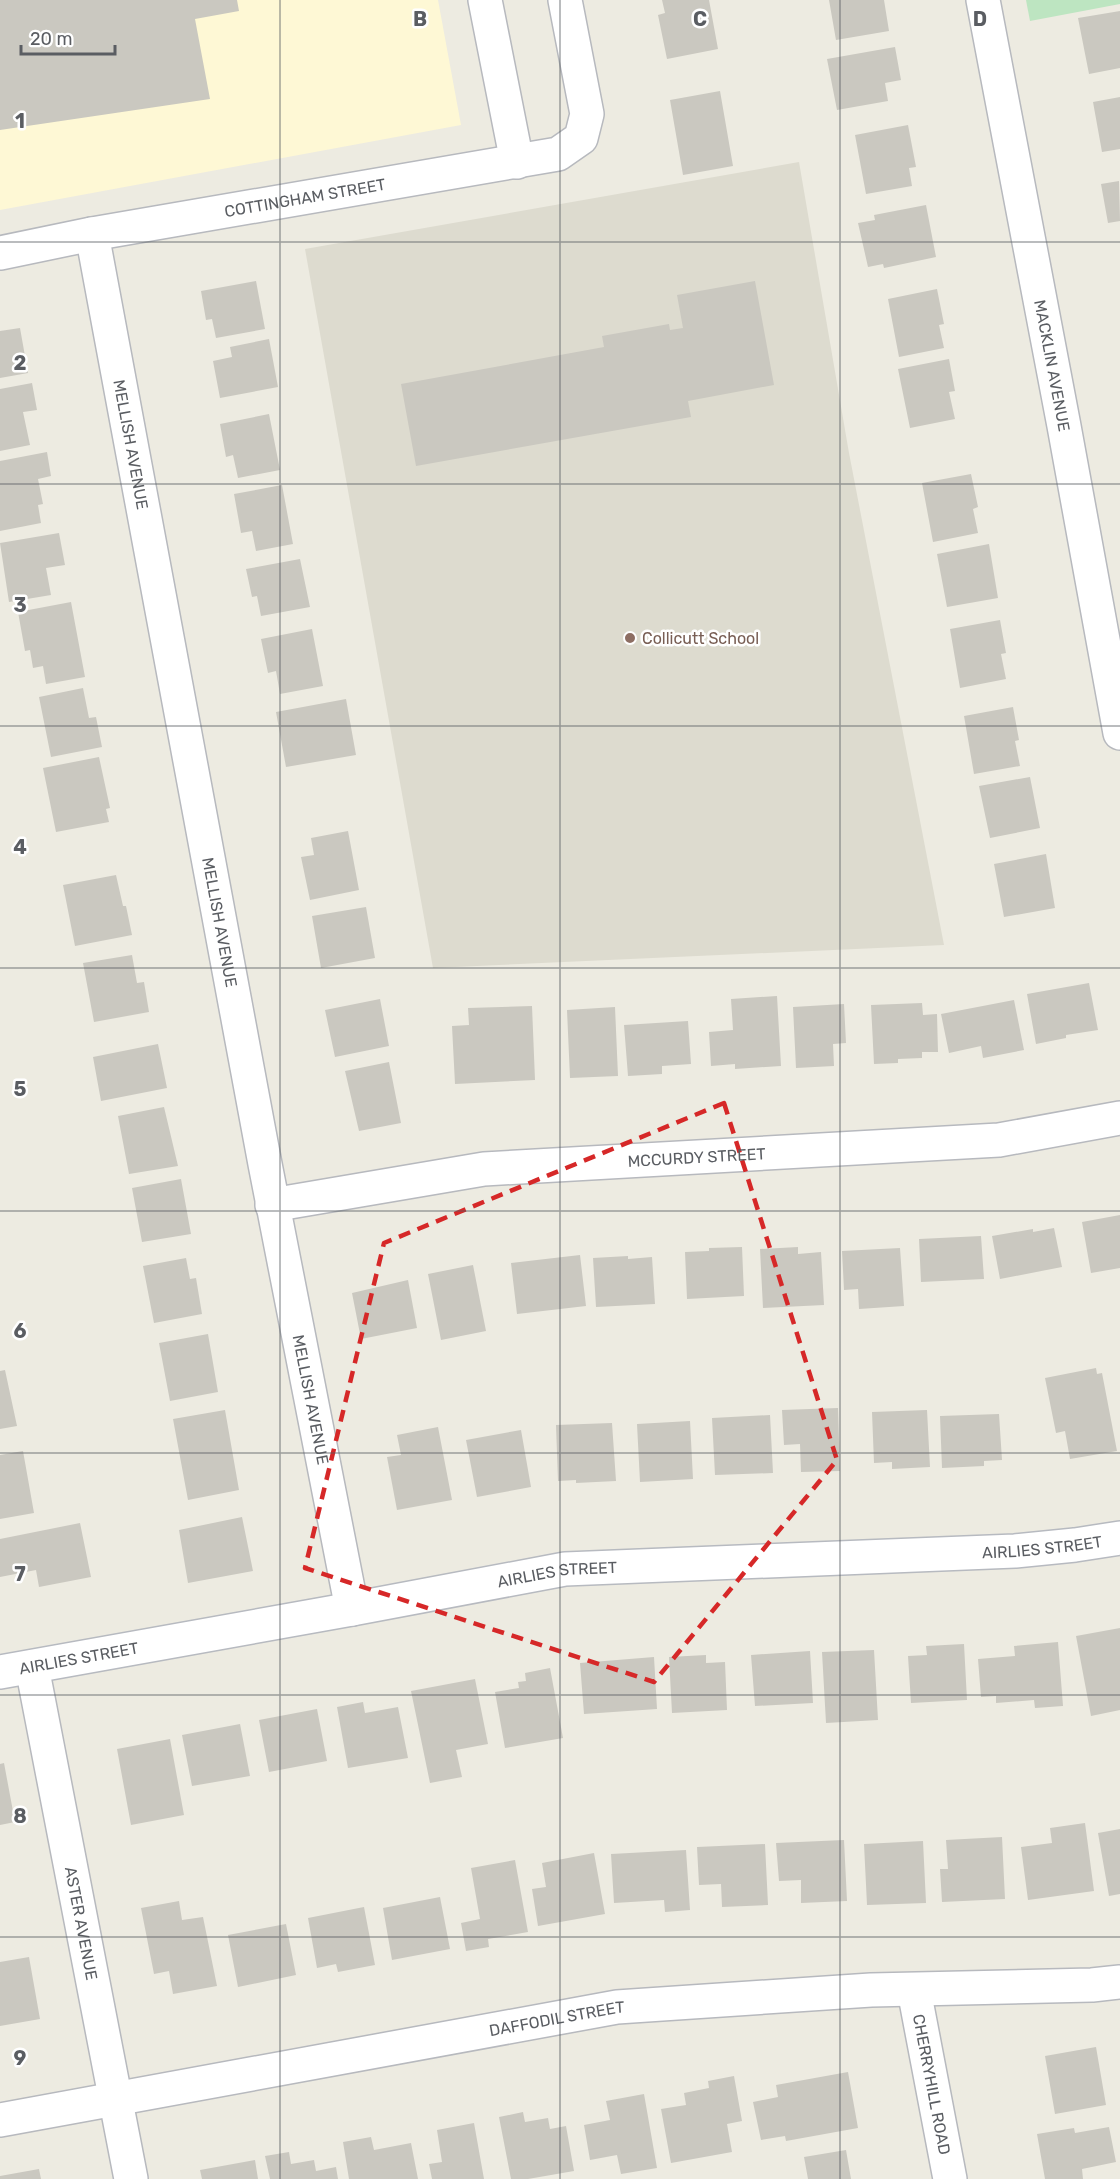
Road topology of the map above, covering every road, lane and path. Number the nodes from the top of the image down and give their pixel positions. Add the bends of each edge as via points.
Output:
1 (485, 0) edge
2 (565, 0) edge
3 (982, 0) edge
4 (516, 162) junction
5 (92, 234) junction
6 (0, 253) edge
7 (1120, 733) edge
8 (1120, 1118) edge
9 (272, 1205) junction
10 (1120, 1538) edge
11 (352, 1609) junction
12 (32, 1667) junction
13 (0, 1672) edge
14 (1120, 1982) edge
15 (914, 1990) junction
16 (116, 2099) junction
17 (0, 2120) edge
18 (131, 2179) edge
19 (950, 2179) edge

1 - 4 street
2 - 4 street, COTTINGHAM STREET via 587,114 581,138 558,154
3 - 7 street, MACKLIN AVENUE
4 - 5 street, COTTINGHAM STREET
5 - 6 street, COTTINGHAM STREET
5 - 9 street, MELLISH AVENUE
8 - 9 street, MCCURDY STREET via 999,1140 484,1169
9 - 11 street, MELLISH AVENUE
10 - 11 street, AIRLIES STREET via 1015,1551 566,1569
11 - 12 street, AIRLIES STREET
12 - 13 street, AIRLIES STREET
12 - 16 street, ASTER AVENUE
14 - 15 street, DAFFODIL STREET
15 - 16 street, DAFFODIL STREET via 617,2007
15 - 19 street, CHERRYHILL ROAD
16 - 17 street, DAFFODIL STREET
16 - 18 street, ASTER AVENUE

